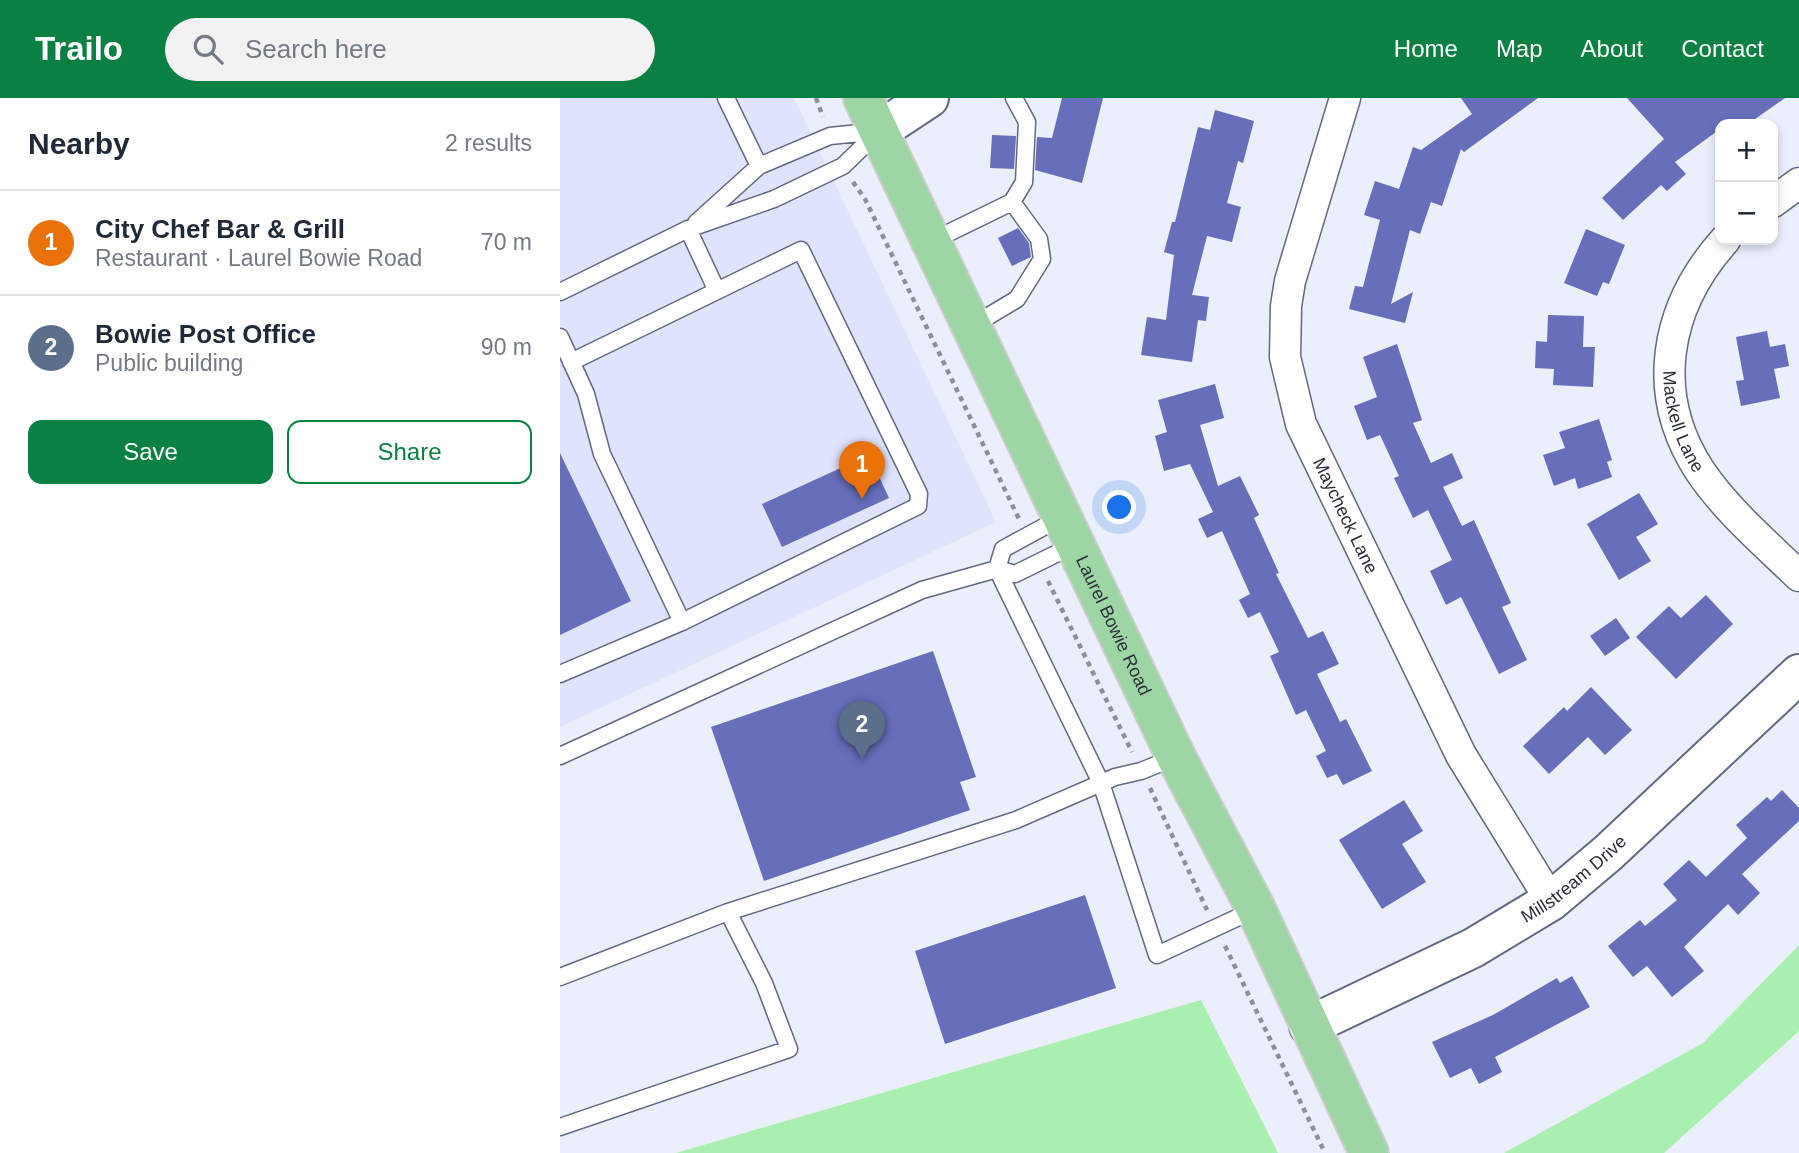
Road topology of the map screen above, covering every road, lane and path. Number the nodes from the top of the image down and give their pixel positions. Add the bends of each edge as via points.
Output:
1 (726, 98) edge
2 (816, 98) edge
3 (929, 98) edge
4 (1014, 98) edge
5 (1345, 98) edge
6 (871, 115) edge
7 (830, 136) junction
8 (759, 166) junction
9 (843, 166) junction
10 (1799, 183) edge
11 (1778, 198) edge
12 (1012, 202) junction
13 (688, 229) junction
14 (932, 241) junction
15 (1721, 245) edge
16 (717, 291) junction
17 (560, 292) edge
18 (972, 326) junction
19 (560, 337) edge
20 (571, 362) junction
21 (1069, 530) junction
22 (1027, 536) junction
23 (1040, 563) junction
24 (997, 569) junction
25 (1799, 576) edge
26 (682, 622) junction
27 (560, 674) edge
28 (1799, 674) edge
29 (560, 756) edge
30 (1176, 757) junction
31 (1142, 771) junction
32 (1101, 783) junction
33 (1551, 901) junction
34 (1256, 909) junction
35 (728, 912) junction
36 (1216, 928) junction
37 (560, 977) edge
38 (1309, 1026) junction
39 (560, 1127) edge
40 (1325, 1153) edge
41 (1369, 1153) edge

1 - 8 lane
2 - 7 path
3 - 6 street
4 - 12 lane via 1027,122 1024,182
5 - 33 street, Maycheck Lane via 1290,281 1284,331 1294,402 1443,721
6 - 7 lane
6 - 9 lane
6 - 14 main road, Laurel Bowie Road
7 - 8 lane
8 - 13 lane
9 - 13 lane via 774,199
9 - 22 path via 865,199
10 - 11 street
12 - 14 lane
12 - 18 lane via 1039,239 1042,258 1017,299
13 - 16 lane
13 - 17 lane
14 - 18 main road, Laurel Bowie Road
15 - 25 street, Mackell Lane via 1692,282 1677,320 1669,366 1673,409 1689,452 1715,490
16 - 20 lane
16 - 26 lane via 802,250 919,494 918,506
18 - 21 main road, Laurel Bowie Road
19 - 20 lane
20 - 26 lane via 586,394 601,454
21 - 22 lane
21 - 23 lane
21 - 30 main road, Laurel Bowie Road
22 - 24 lane via 1003,549
23 - 24 lane via 1016,573
23 - 31 path
24 - 29 lane via 922,590
24 - 32 lane
26 - 27 lane
28 - 33 street, Millstream Drive
30 - 31 lane
30 - 34 main road, Laurel Bowie Road
31 - 32 lane
31 - 36 path
32 - 35 lane via 1016,820
32 - 36 lane via 1157,956
33 - 38 street, Millstream Drive via 1473,948
34 - 36 lane
34 - 38 main road, Laurel Bowie Road
35 - 37 lane
35 - 39 lane via 764,983 789,1049
36 - 40 path
38 - 41 main road, Laurel Bowie Road

